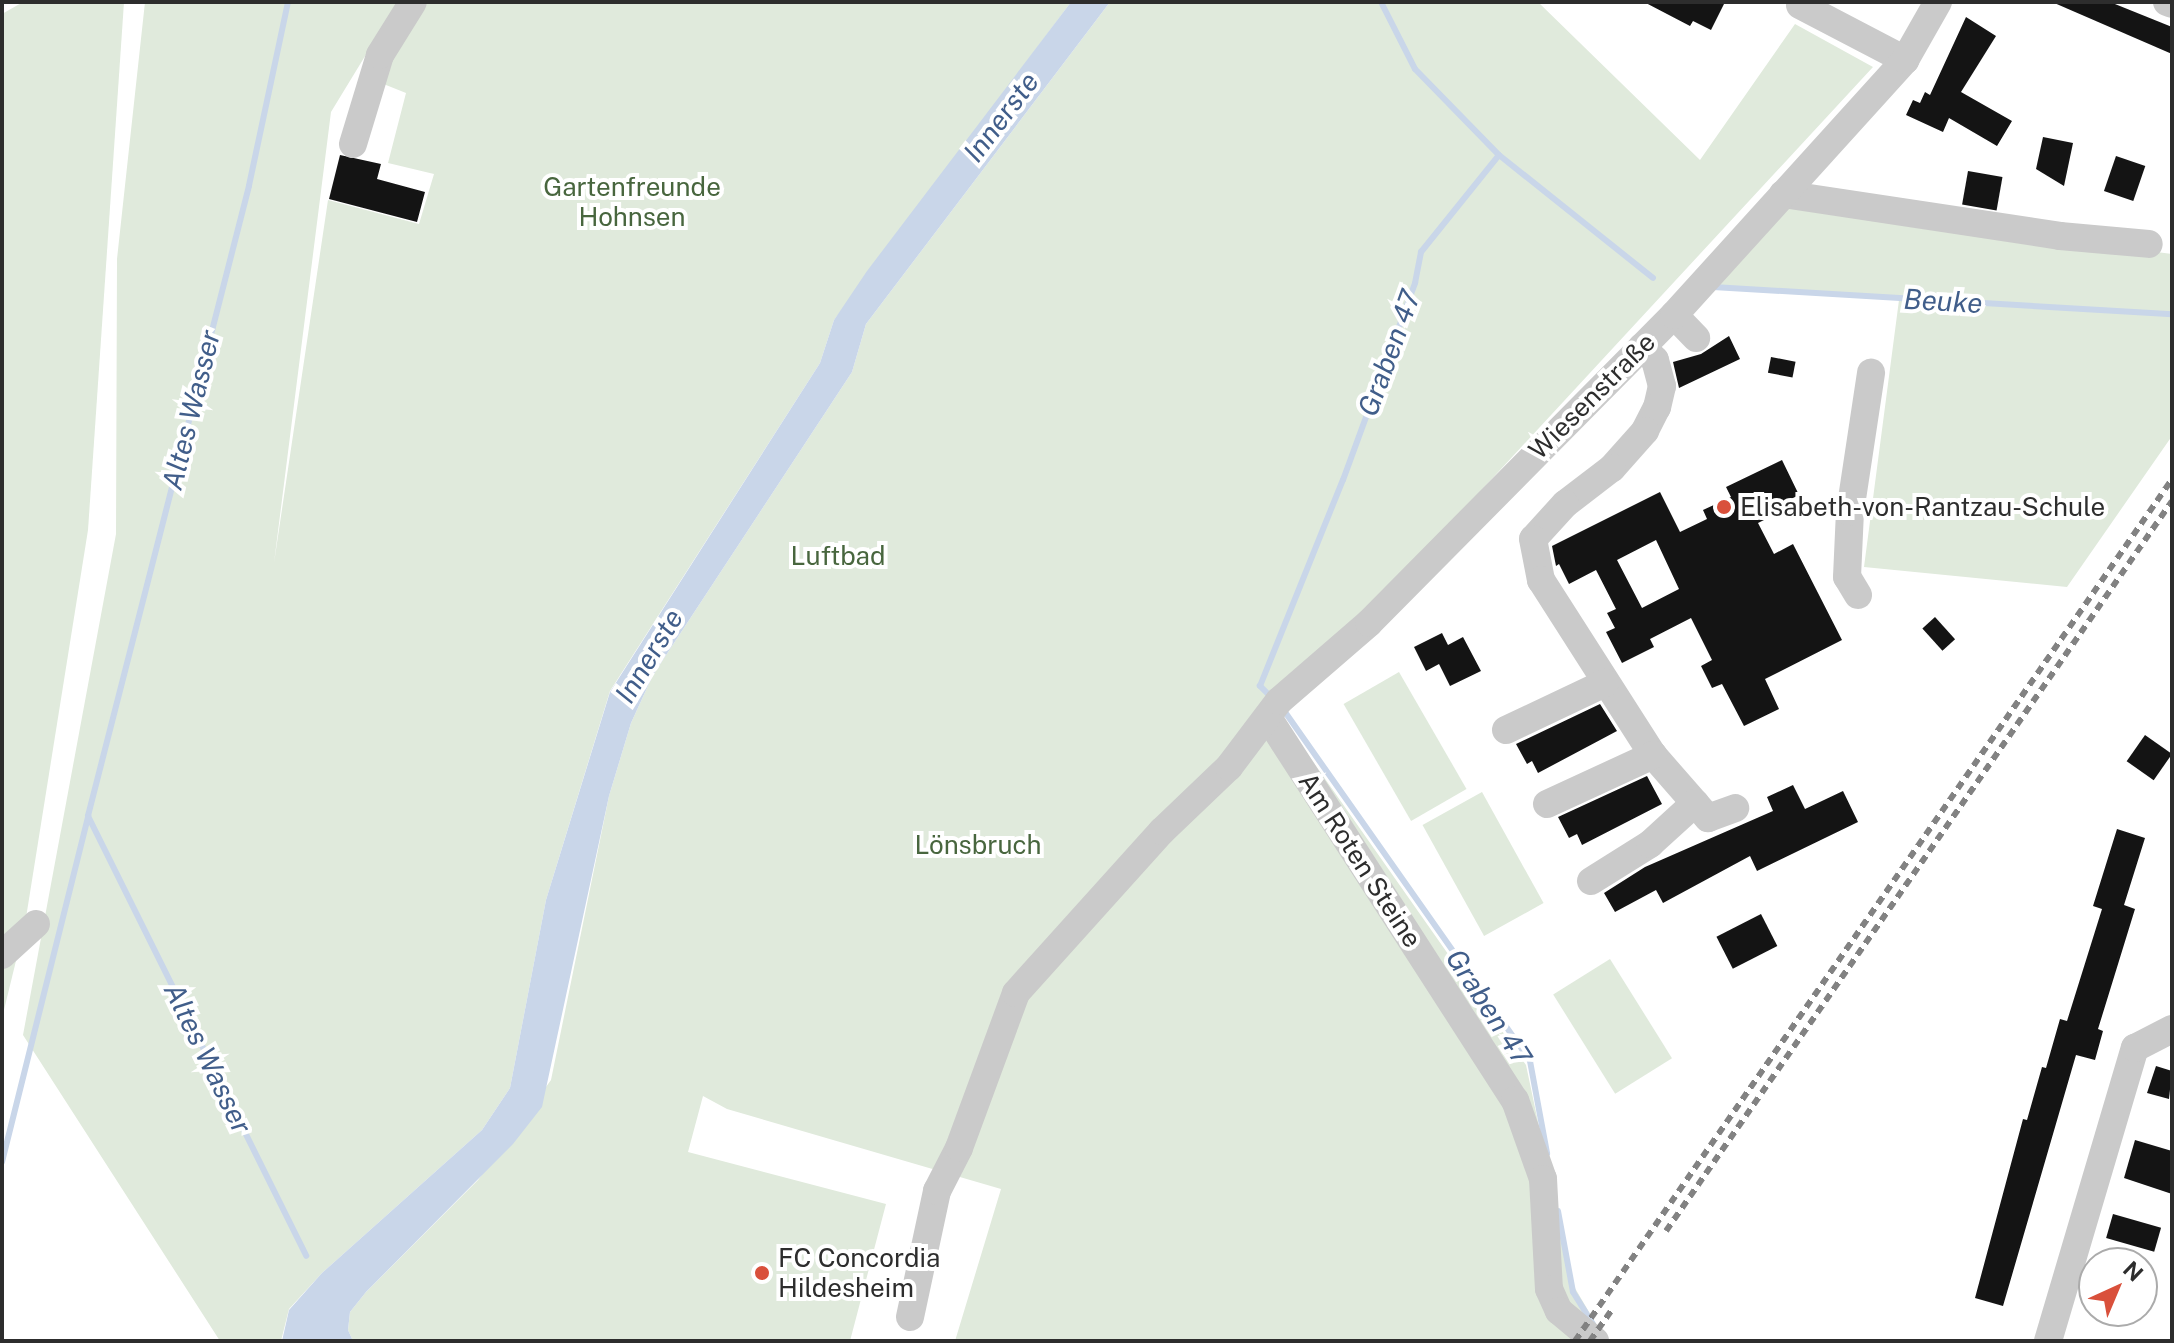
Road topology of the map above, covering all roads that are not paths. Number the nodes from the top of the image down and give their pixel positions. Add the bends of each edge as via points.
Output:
1 (413, 2) edge
2 (1938, 2) edge
3 (1800, 5) dead end
4 (1905, 60) junction
5 (353, 144) dead end
6 (1783, 194) junction
7 (2149, 244) dead end
8 (1674, 315) junction
9 (1696, 338) dead end
10 (1642, 347) junction
11 (1871, 373) dead end
12 (1858, 595) dead end
13 (1605, 683) junction
14 (1269, 719) junction
15 (1506, 730) dead end
16 (1653, 755) junction
17 (1695, 803) junction
18 (1547, 804) dead end
19 (1735, 808) dead end
20 (1591, 881) dead end
21 (36, 924) dead end
22 (2, 955) edge
23 (2172, 1029) edge
24 (910, 1317) dead end
25 (1595, 1341) edge
26 (2048, 1341) edge

1 - 5 street via 380,55
2 - 4 street, Wiesenstraße
3 - 4 street
4 - 6 street, Wiesenstraße
6 - 7 street via 2060,236
6 - 8 street, Wiesenstraße
8 - 9 street
8 - 10 street, Wiesenstraße
10 - 13 street via 1655,360 1662,386 1645,431 1533,539 1541,580
10 - 14 street, Wiesenstraße via 1369,623 1279,701
11 - 12 street via 1850,512 1847,577
13 - 15 street
13 - 16 street
14 - 24 street, Wiesenstraße via 1016,993 959,1148 937,1191
14 - 25 street, Am Roten Steine via 1515,1100 1543,1179 1549,1289 1559,1311
16 - 17 street
16 - 18 street
17 - 19 street via 1708,818
17 - 20 street via 1650,844
21 - 22 street
23 - 26 street via 2135,1048

